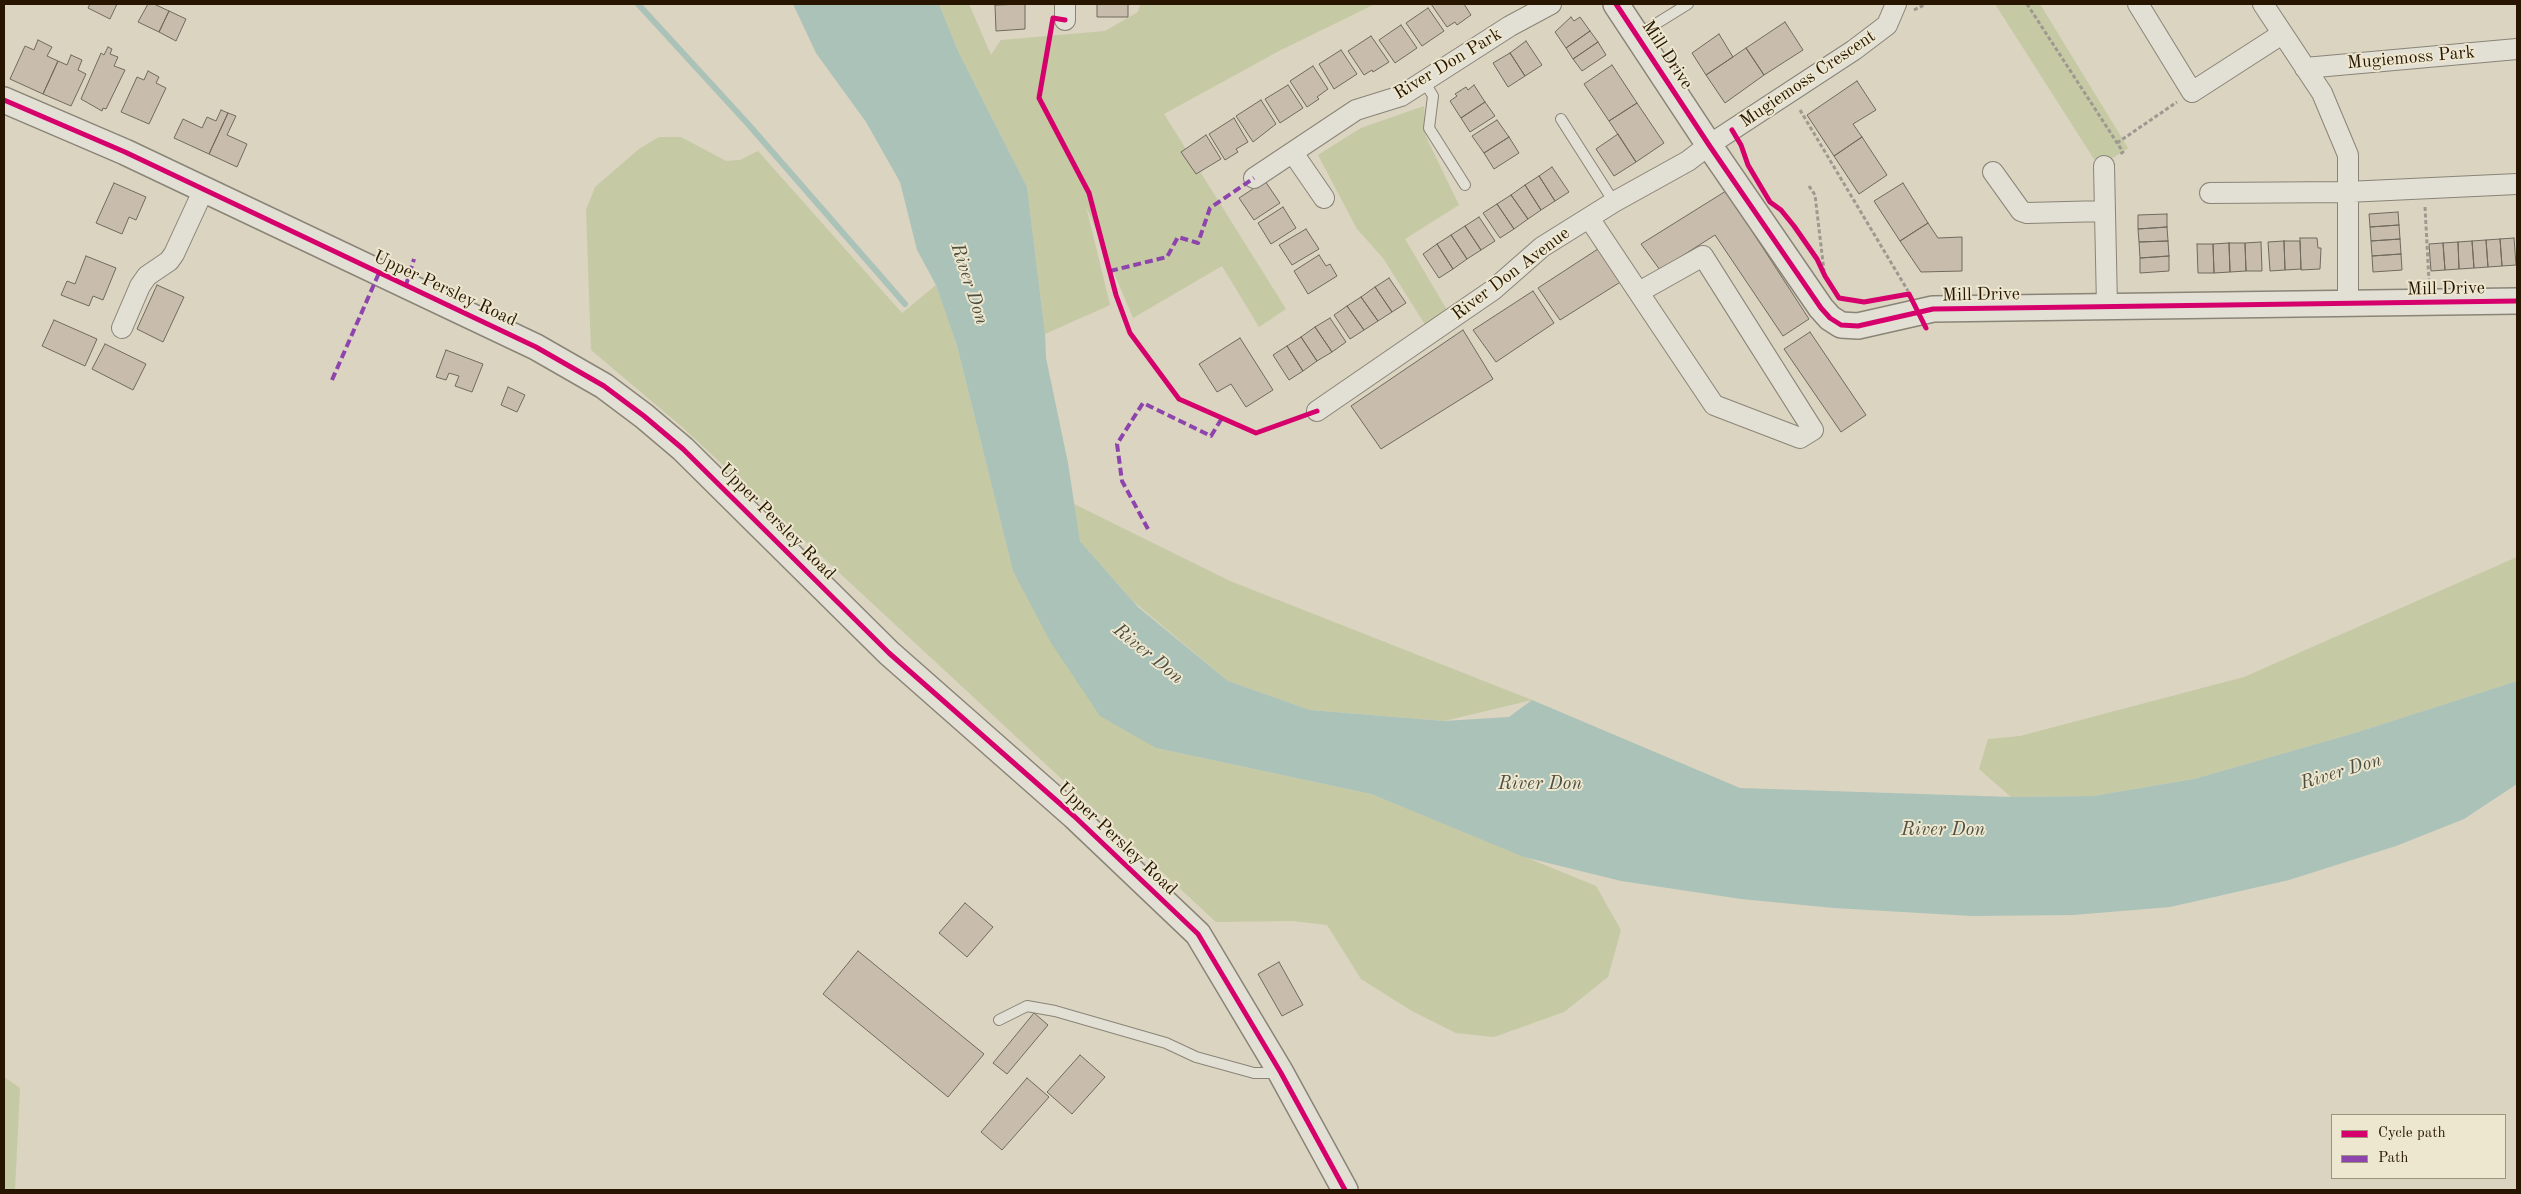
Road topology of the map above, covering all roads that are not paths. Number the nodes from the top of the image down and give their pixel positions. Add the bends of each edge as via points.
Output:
1 (1551, 4) edge
2 (1616, 4) edge
3 (1688, 4) edge
4 (1896, 4) edge
5 (2138, 4) edge
6 (2263, 4) edge
7 (2282, 34) junction
8 (1638, 35) junction
9 (2517, 49) edge
10 (2305, 68) junction
11 (1424, 82) junction
12 (4, 100) edge
13 (1561, 119) dead end
14 (1709, 144) junction
15 (1293, 153) junction
16 (2104, 166) road end
17 (1993, 172) dead end
18 (1254, 178) dead end
19 (2517, 184) edge
20 (1465, 185) dead end
21 (204, 189) junction
22 (2347, 192) junction
23 (2210, 193) dead end
24 (1324, 198) dead end
25 (1614, 202) junction
26 (2105, 212) junction
27 (1589, 218) junction
28 (1638, 292) junction
29 (2517, 302) edge
30 (2348, 305) junction
31 (2107, 306) junction
32 (122, 328) dead end
33 (1318, 412) dead end
34 (999, 1020) dead end
35 (1281, 1073) junction
36 (1345, 1190) edge

1 - 11 street, River Don Park via 1510,26
2 - 8 street, Mill Drive
3 - 8 lane
4 - 14 street, Mugiemoss Crescent via 1887,25
5 - 7 street via 2192,92
6 - 7 street
7 - 10 street
8 - 14 street, Mill Drive
9 - 10 street, Mugiemoss Park
10 - 22 street via 2322,93 2348,155
11 - 15 street, River Don Park via 1401,96 1356,110
11 - 20 lane via 1433,96 1429,128
12 - 21 street, Upper Persley Road
13 - 25 lane
14 - 25 street, River Don Avenue via 1688,161
14 - 31 street, Mill Drive via 1821,308 1841,324 1858,326 1933,309
15 - 18 street, River Don Park
15 - 24 street
16 - 26 street
17 - 26 street via 2021,211
19 - 22 street
21 - 32 street via 174,254 147,276
21 - 35 street, Upper Persley Road via 536,347 604,386 644,416 690,456 889,653 1074,816 1198,934
22 - 23 street
22 - 30 street
25 - 27 street, River Don Avenue
26 - 31 street
27 - 28 street
27 - 33 street, River Don Avenue via 1542,247 1493,290
28 - 28 street via 1714,405 1800,438 1814,430 1702,256
29 - 30 street, Mill Drive
30 - 31 street, Mill Drive
34 - 35 lane via 1027,1006 1055,1010 1246,1071
35 - 36 street, Upper Persley Road

